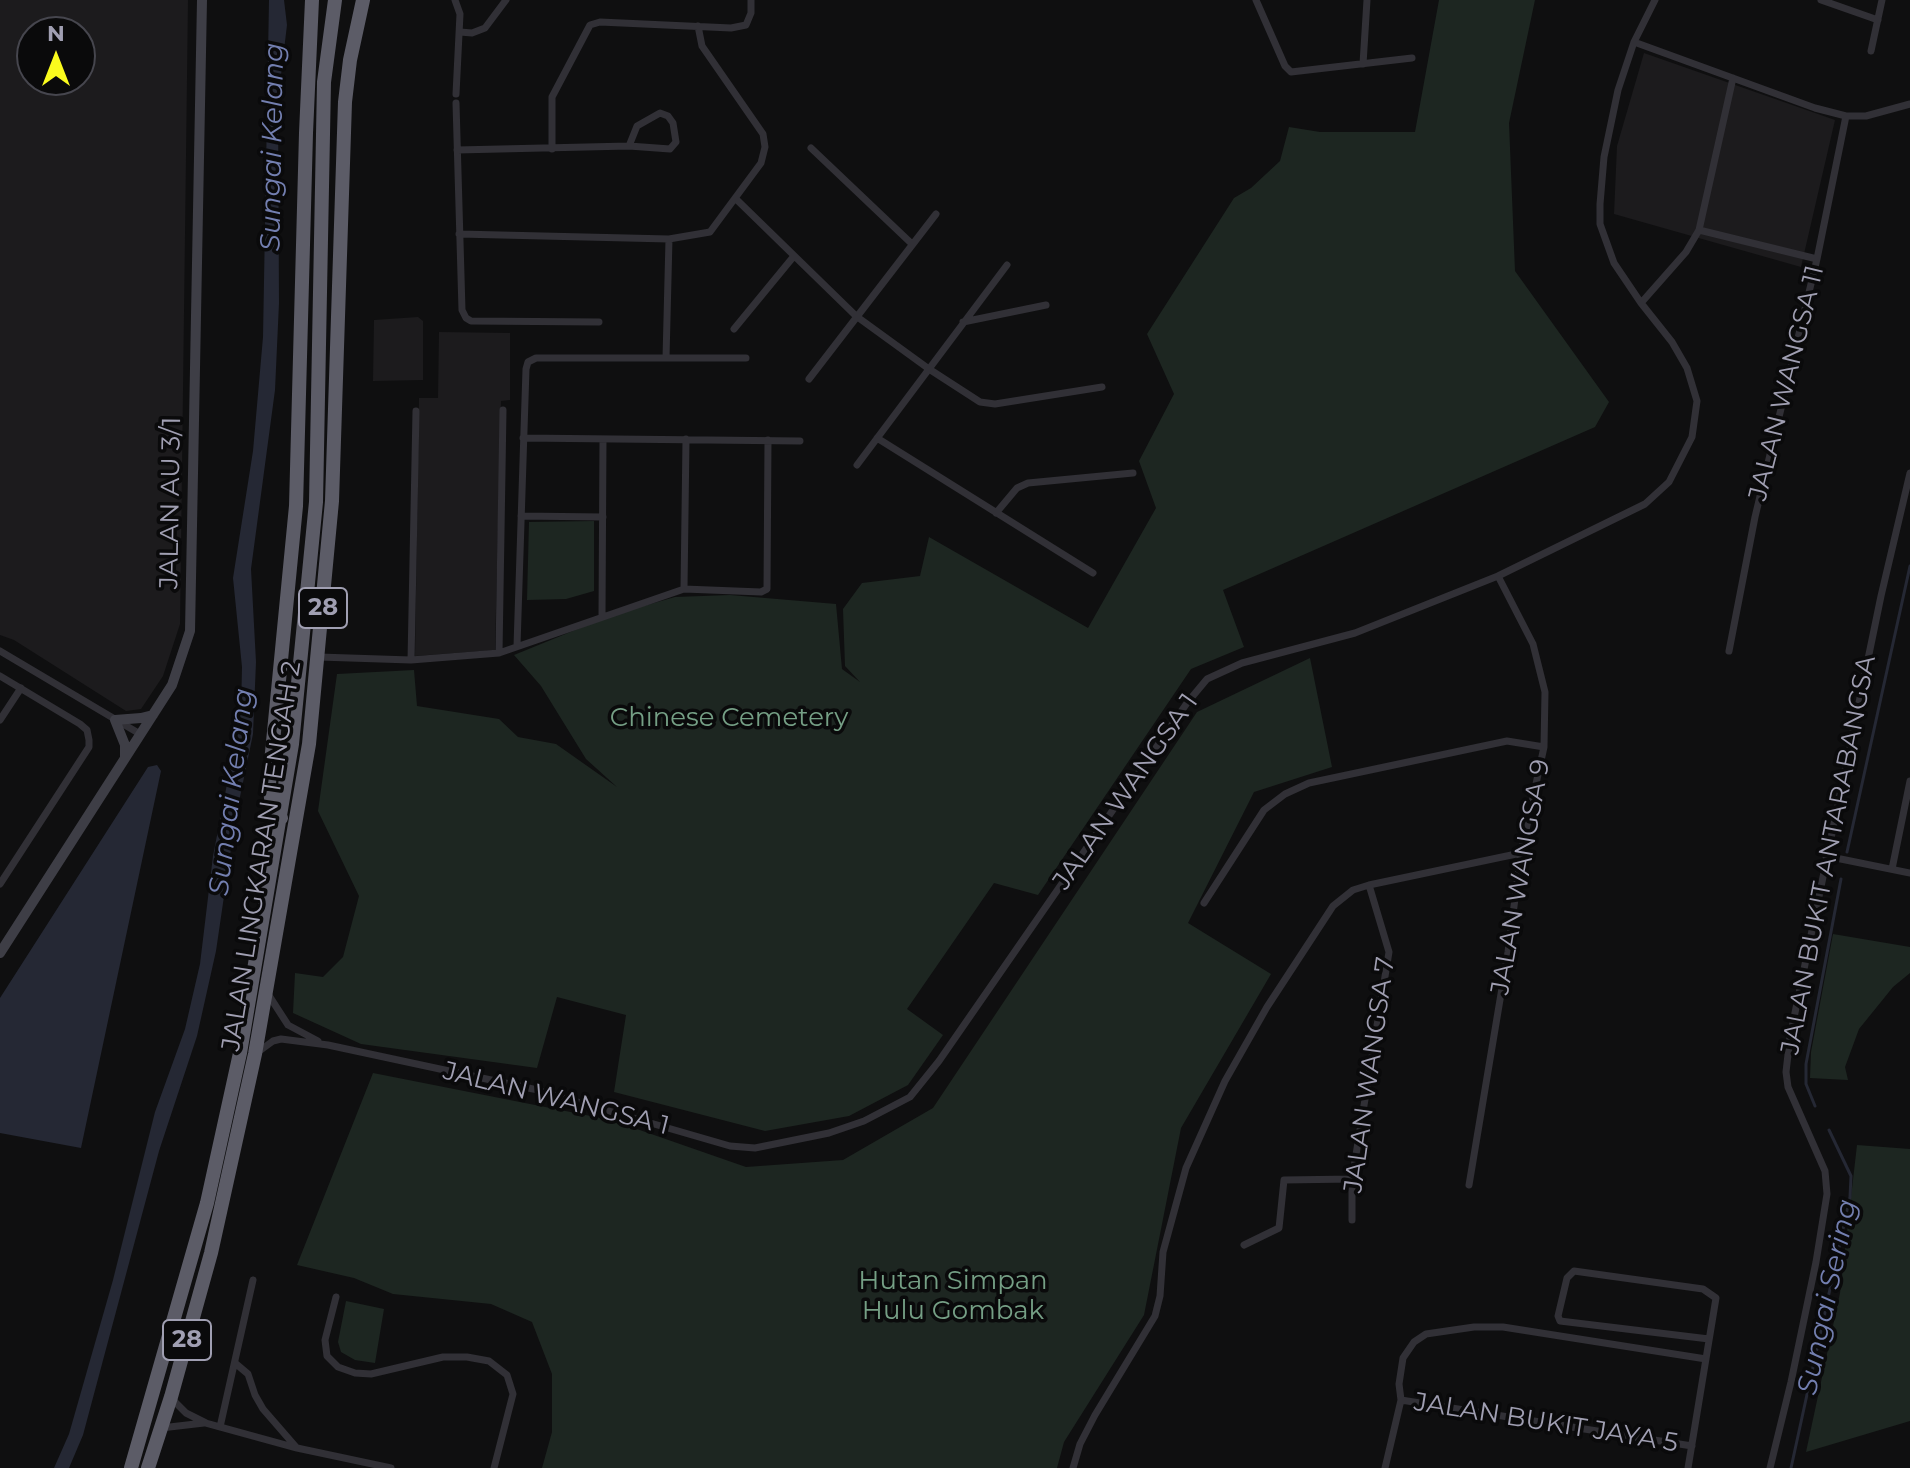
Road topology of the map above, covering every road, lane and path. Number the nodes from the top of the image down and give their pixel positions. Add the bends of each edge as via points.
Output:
1 (202, 0) edge
2 (312, 0) edge
3 (335, 0) edge
4 (363, 0) edge
5 (455, 0) edge
6 (506, 0) edge
7 (751, 0) edge
8 (1256, 0) edge
9 (1367, 0) edge
10 (1655, 0) edge
11 (1821, 0) edge
12 (1882, 0) edge
13 (1878, 20) junction
14 (698, 26) junction
15 (460, 32) junction
16 (1634, 42) junction
17 (1871, 51) dead end
18 (1412, 58) dead end
19 (1363, 64) junction
20 (1733, 78) junction
21 (1910, 104) edge
22 (1846, 116) junction
23 (629, 146) junction
24 (811, 148) dead end
25 (552, 149) junction
26 (457, 150) junction
27 (736, 199) junction
28 (936, 214) dead end
29 (1699, 230) junction
30 (459, 234) junction
31 (669, 239) junction
32 (912, 244) junction
33 (794, 256) junction
34 (1817, 259) junction
35 (1007, 265) dead end
36 (1641, 303) junction
37 (1046, 305) dead end
38 (856, 316) junction
39 (599, 322) dead end
40 (963, 322) junction
41 (734, 329) dead end
42 (666, 358) junction
43 (746, 358) dead end
44 (929, 369) junction
45 (809, 379) dead end
46 (1102, 387) dead end
47 (503, 410) dead end
48 (416, 411) dead end
49 (523, 438) junction
50 (877, 438) junction
51 (603, 439) junction
52 (686, 439) junction
53 (768, 440) junction
54 (800, 441) dead end
55 (857, 465) dead end
56 (1133, 473) dead end
57 (1910, 473) edge
58 (996, 513) junction
59 (521, 516) junction
60 (603, 517) junction
61 (1093, 573) dead end
62 (1498, 576) junction
63 (684, 589) junction
64 (602, 615) junction
65 (517, 646) junction
66 (0, 651) edge
67 (1729, 651) dead end
68 (499, 653) junction
69 (319, 657) junction
70 (411, 660) junction
71 (0, 676) edge
72 (21, 688) junction
73 (153, 715) junction
74 (0, 720) edge
75 (115, 720) junction
76 (140, 734) junction
77 (1544, 747) junction
78 (124, 760) junction
79 (1910, 781) edge
80 (281, 818) junction
81 (1521, 853) junction
82 (1826, 856) junction
83 (1892, 869) junction
84 (1910, 873) edge
85 (0, 884) edge
86 (1369, 885) junction
87 (1204, 903) dead end
88 (0, 953) edge
89 (267, 992) junction
90 (328, 1045) junction
91 (255, 1054) junction
92 (1352, 1179) junction
93 (1469, 1185) dead end
94 (1352, 1220) dead end
95 (1244, 1245) dead end
96 (253, 1280) dead end
97 (336, 1297) dead end
98 (1709, 1339) junction
99 (1706, 1359) junction
100 (235, 1363) junction
101 (171, 1397) junction
102 (1401, 1400) junction
103 (206, 1423) junction
104 (220, 1427) junction
105 (161, 1429) junction
106 (1692, 1446) junction
107 (297, 1448) junction
108 (131, 1468) edge
109 (148, 1468) edge
110 (391, 1468) edge
111 (494, 1468) edge
112 (1073, 1468) edge
113 (1385, 1468) edge
114 (1688, 1468) edge
115 (1770, 1468) edge

1 - 73 main road, JALAN AU 3/1 via 192,609 172,685
2 - 80 highway via 296,506 269,783 272,805
3 - 80 highway, JALAN LINGKARAN TENGAH 2 / 28 via 324,82 316,502
4 - 69 highway, JALAN LINGKARAN TENGAH 2 / 28 via 345,102 332,501
5 - 15 street
6 - 15 street via 485,28
7 - 14 street via 746,25
8 - 19 street via 1291,72
9 - 19 street
10 - 16 street, JALAN WANGSA 1
11 - 13 street
12 - 13 street
13 - 17 street
14 - 25 street via 590,25 552,97
14 - 27 street via 702,46 763,134 761,163
15 - 26 street
16 - 20 street
16 - 36 street, JALAN WANGSA 1 via 1607,144 1600,224 1614,263
18 - 19 street
20 - 22 street
20 - 29 street
21 - 22 street
22 - 34 street, JALAN WANGSA 11
23 - 23 street via 670,149 676,142 673,123 660,113 637,126
23 - 25 street
24 - 32 street
25 - 26 street
26 - 30 street
27 - 31 street via 710,232
27 - 33 street
28 - 32 street
29 - 34 street
29 - 36 street
30 - 31 street
30 - 39 street via 466,318
31 - 42 street
32 - 38 street
33 - 38 street
33 - 41 street
34 - 67 street, JALAN WANGSA 11
35 - 40 street
36 - 62 street, JALAN WANGSA 1 via 1687,368 1697,401 1692,437 1669,482 1645,504
37 - 40 street
38 - 44 street
38 - 45 street
40 - 44 street
42 - 43 street
42 - 49 street via 528,362
44 - 46 street via 980,402 995,404
44 - 50 street
47 - 68 street
48 - 70 street
49 - 51 street
49 - 59 street
50 - 55 street
50 - 58 street
51 - 52 street
51 - 60 street
52 - 53 street
52 - 63 street
53 - 54 street
53 - 63 street via 767,589
56 - 58 street via 1028,483
57 - 82 street, JALAN BUKIT ANTARABANGSA
58 - 61 street
59 - 60 street
59 - 65 street
60 - 64 street
62 - 77 street, JALAN WANGSA 9 via 1533,644 1545,692
62 - 90 street, JALAN WANGSA 1 via 1355,633 1270,654 1207,679 939,1061 910,1097 864,1121 784,1144 730,1146 533,1089
63 - 64 street
64 - 65 street
65 - 68 street
66 - 75 street
68 - 70 street
69 - 70 street
69 - 89 highway, JALAN LINGKARAN TENGAH 2 / 28
71 - 72 street
72 - 74 street
72 - 85 street via 87,730 89,747
73 - 75 main road
73 - 76 main road, JALAN AU 3/1
75 - 76 street
75 - 78 main road via 125,745
76 - 78 main road, JALAN AU 3/1
77 - 81 street, JALAN WANGSA 9
77 - 87 street via 1507,741 1309,783 1285,794 1264,810
78 - 88 main road, JALAN AU 3/1
79 - 83 street
80 - 108 highway, JALAN LINGKARAN TENGAH 2 / 28 via 240,1053 207,1203
81 - 86 street
81 - 93 street, JALAN WANGSA 9
82 - 83 street
82 - 115 street, JALAN BUKIT ANTARABANGSA via 1786,1072 1825,1171 1827,1194
83 - 84 street
86 - 92 street, JALAN WANGSA 7 via 1389,952
86 - 112 street via 1333,906 1225,1081 1186,1168 1163,1252 1155,1316 1095,1415
89 - 90 street, JALAN WANGSA 1 via 288,1025
89 - 91 highway, JALAN LINGKARAN TENGAH 2 / 28
90 - 91 street, JALAN WANGSA 1 via 281,1039
91 - 101 highway, JALAN LINGKARAN TENGAH 2 / 28 via 211,1253
92 - 94 street, JALAN WANGSA 7
92 - 95 street via 1284,1180 1279,1228
96 - 100 street
97 - 111 street via 325,1340 327,1356 338,1367 371,1374 443,1357 467,1357 489,1361 507,1375 513,1394
98 - 98 street via 1560,1321 1569,1274 1703,1289 1716,1298
98 - 99 street
99 - 102 street via 1474,1327 1426,1334 1414,1342 1403,1358
99 - 106 street
100 - 104 street
100 - 107 street via 248,1374 263,1409
101 - 103 street
101 - 105 highway, JALAN LINGKARAN TENGAH 2 / 28
102 - 106 street, JALAN BUKIT JAYA 5
102 - 113 street
103 - 104 street
103 - 105 street
104 - 107 street
105 - 109 highway, JALAN LINGKARAN TENGAH 2 / 28
106 - 114 street
107 - 110 street

